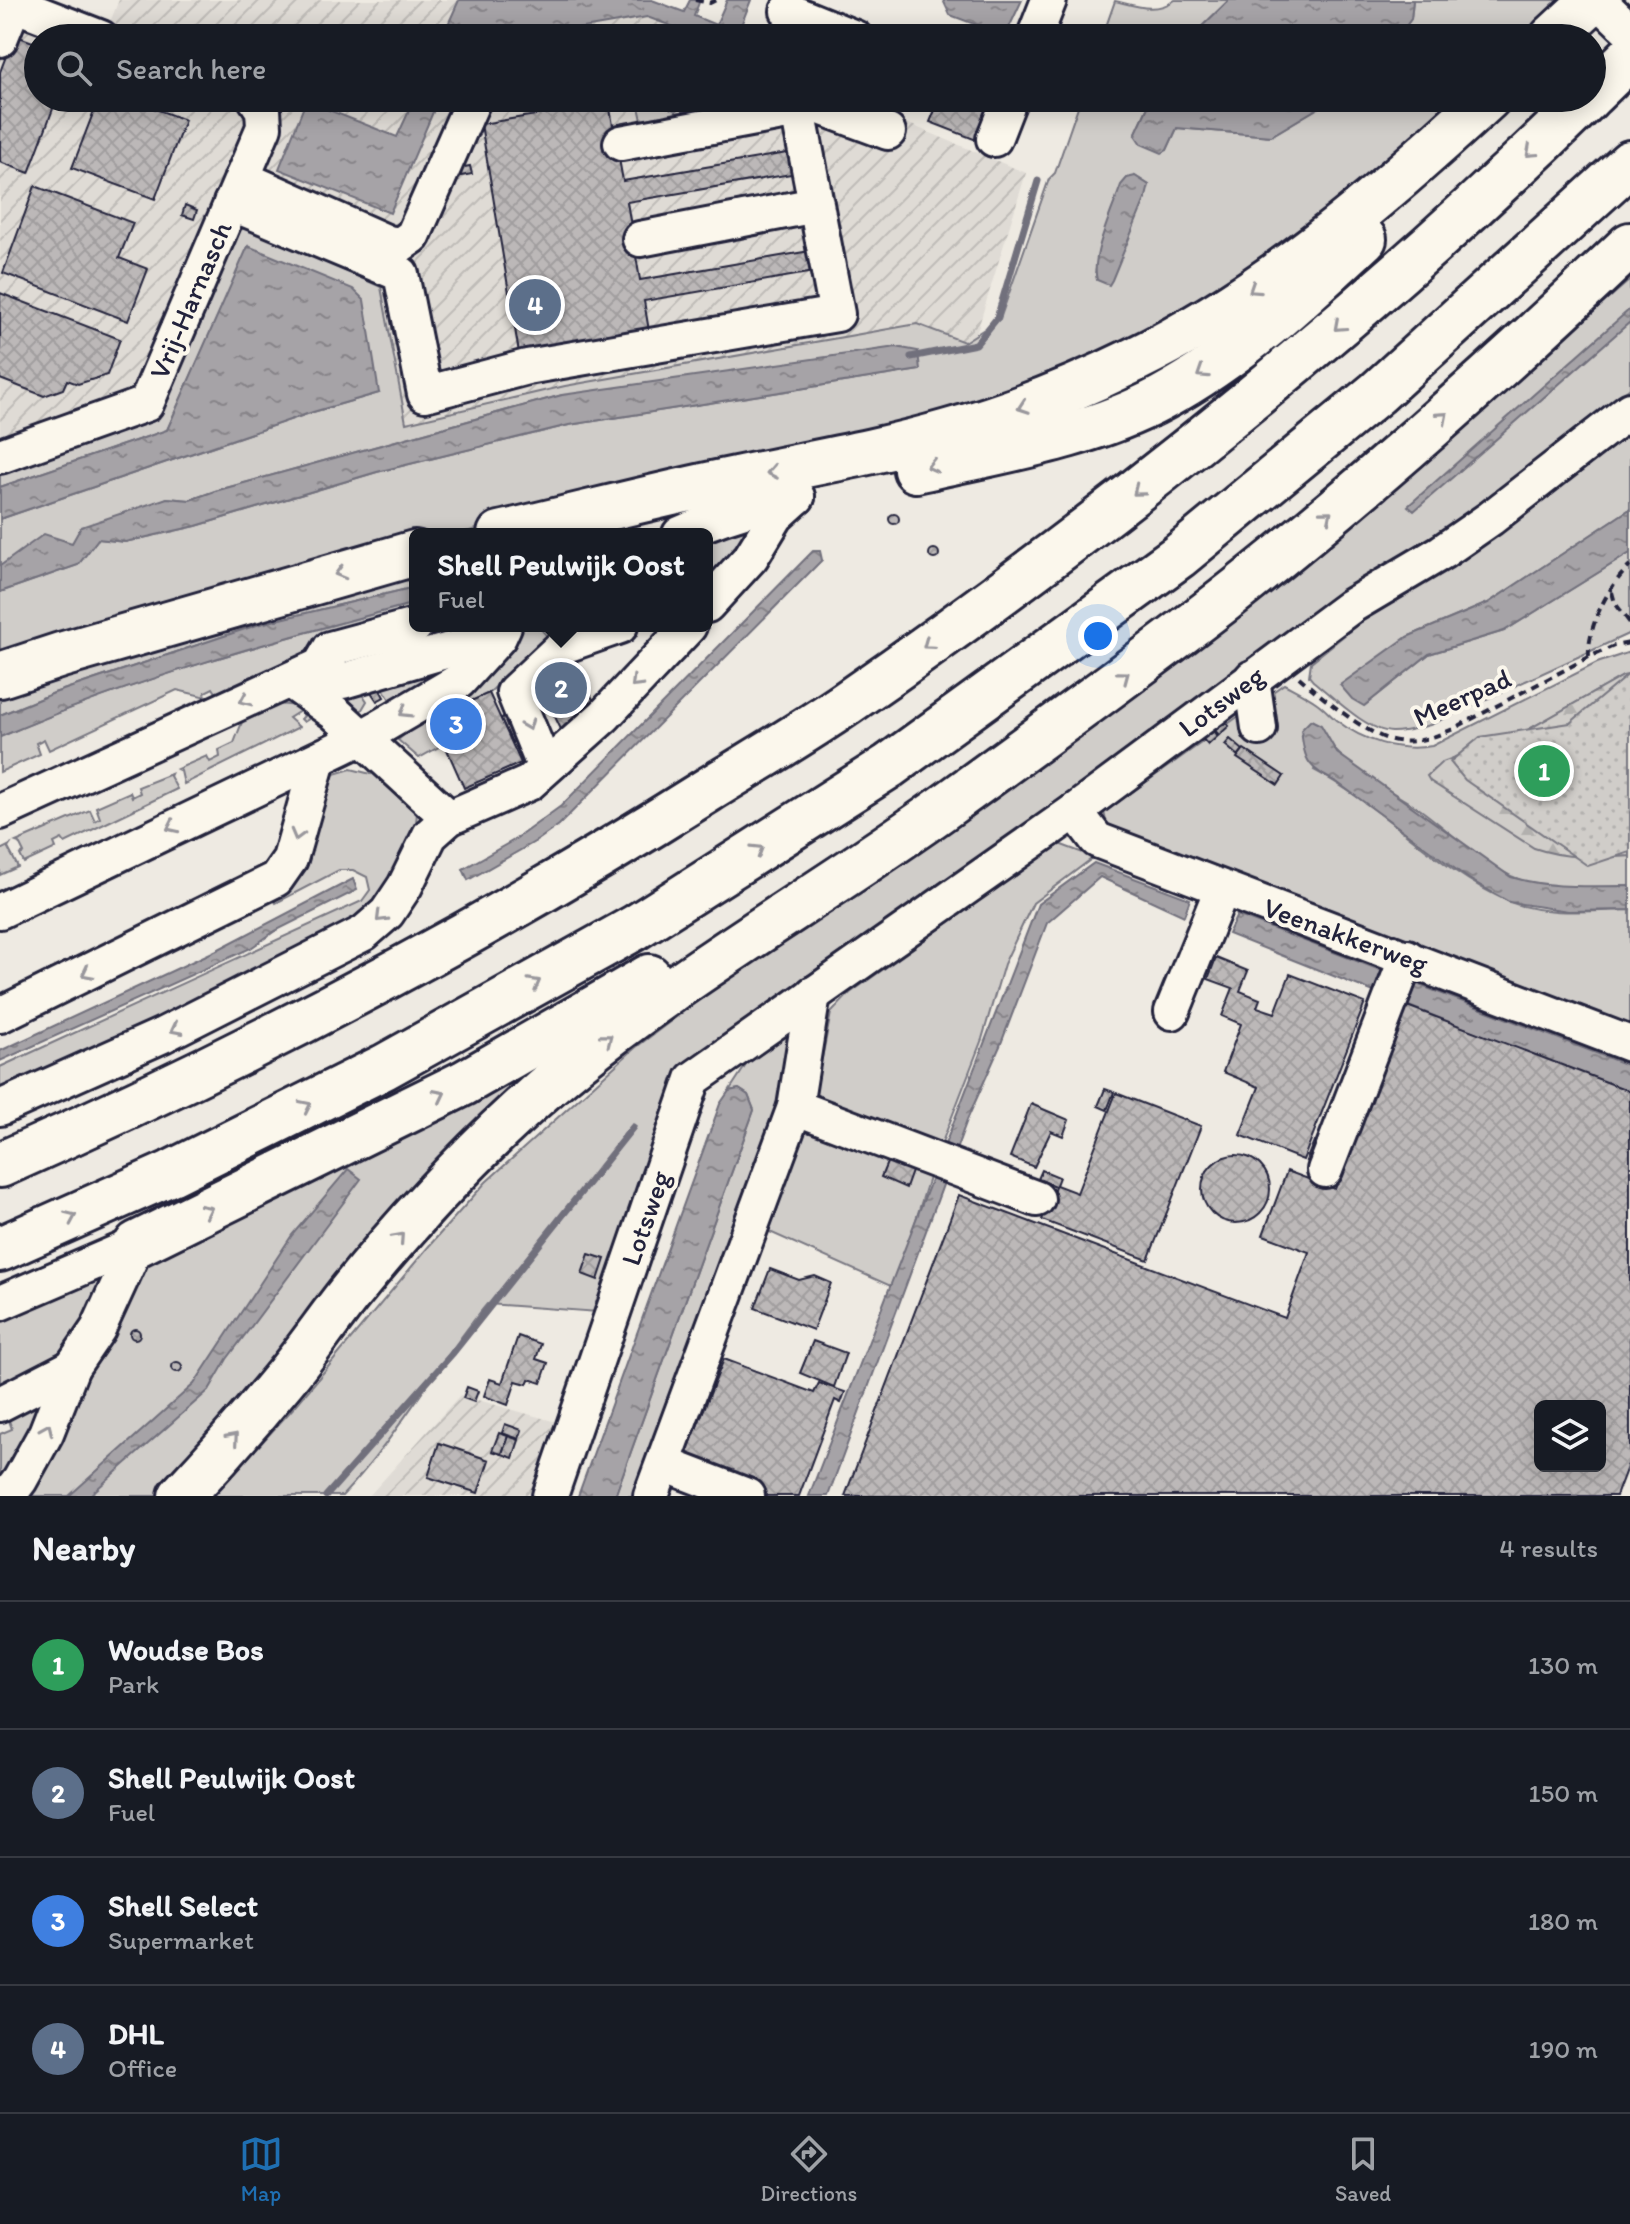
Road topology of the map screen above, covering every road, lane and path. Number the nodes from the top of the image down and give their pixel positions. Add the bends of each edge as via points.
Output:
1 (695, 0) edge
2 (716, 0) edge
3 (1049, 0) edge
4 (8, 2) edge
5 (788, 11) dead end
6 (1585, 11) edge
7 (65, 24) edge
8 (820, 24) edge
9 (1040, 24) edge
10 (1569, 24) edge
11 (1630, 31) edge
12 (0, 39) edge
13 (1630, 57) edge
14 (1606, 80) edge
15 (263, 112) edge
16 (468, 112) edge
17 (787, 112) edge
18 (798, 112) edge
19 (834, 112) edge
20 (1003, 112) edge
21 (1472, 112) edge
22 (1500, 112) edge
23 (1573, 112) edge
24 (888, 132) dead end
25 (994, 139) dead end
26 (621, 143) dead end
27 (1630, 163) edge
28 (237, 190) junction
29 (816, 205) junction
30 (640, 239) dead end
31 (1630, 245) edge
32 (383, 254) junction
33 (1630, 410) edge
34 (0, 456) edge
35 (797, 497) junction
36 (526, 528) edge
37 (696, 528) edge
38 (409, 555) edge
39 (1630, 566) edge
40 (1612, 589) junction
41 (713, 595) edge
42 (1630, 623) edge
43 (409, 628) edge
44 (472, 632) edge
45 (501, 632) edge
46 (603, 632) edge
47 (683, 632) edge
48 (1630, 643) edge
49 (1589, 657) junction
50 (320, 666) junction
51 (1265, 669) junction
52 (0, 675) edge
53 (290, 681) junction
54 (1259, 728) dead end
55 (363, 737) junction
56 (318, 760) junction
57 (545, 768) junction
58 (1075, 811) junction
59 (0, 812) edge
60 (936, 813) junction
61 (449, 818) junction
62 (1222, 889) junction
63 (0, 911) edge
64 (1405, 961) junction
65 (813, 994) junction
66 (1172, 1012) dead end
67 (0, 1015) edge
68 (1630, 1044) edge
69 (795, 1107) junction
70 (0, 1108) edge
71 (0, 1165) edge
72 (1325, 1170) dead end
73 (1037, 1199) dead end
74 (137, 1244) junction
75 (0, 1249) edge
76 (0, 1303) edge
77 (72, 1367) junction
78 (0, 1404) edge
79 (664, 1464) junction
80 (8, 1496) edge
81 (181, 1496) edge
82 (550, 1496) edge
83 (651, 1496) edge
84 (747, 1496) edge

1 - 2 path
3 - 9 street
4 - 7 street
4 - 12 street
5 - 8 street
6 - 10 highway
6 - 11 street
13 - 14 highway
15 - 28 street, Vrij-Harnasch via 264,127
16 - 32 street via 413,236
17 - 26 street
18 - 29 street
19 - 24 street
20 - 25 street
21 -> 36 highway via 1263,284 1090,381 948,433
22 -> 35 highway via 1280,316 1161,399 1078,431
23 -> 71 highway via 1326,338 1126,500 845,705 593,863 344,1002 136,1105
75 -> 27 highway via 171,1173 384,1067 636,927 889,766 1191,547 1377,393
28 - 32 street
28 - 34 street, Vrij-Harnasch via 146,404
29 - 30 street
29 - 32 street via 837,314 527,367 425,394 401,274
60 -> 31 highway via 1283,552 1521,349
33 - 51 street, Lotsweg via 1491,518 1364,598
35 - 37 street
35 - 41 street via 776,516 751,557
38 -> 52 highway
39 - 40 path
40 - 42 path
40 - 49 path via 1588,643
43 - 50 street via 330,649
44 - 50 street via 466,645 343,681
45 -> 55 street via 459,681
46 -> 57 street via 563,646 514,692
47 -> 57 street via 604,716
48 - 49 path, Meerpad
49 - 51 path, Meerpad via 1453,729 1410,742 1374,733 1309,686
50 - 53 street
51 - 54 street
51 - 58 street, Lotsweg
53 - 55 street
53 -> 59 street
55 - 56 street
55 - 61 street
56 -> 63 street
56 -> 67 street via 290,859 276,879
57 - 61 street via 529,783
58 - 62 street, Veenakkerweg via 1097,840
58 - 65 street, Lotsweg
74 -> 60 highway via 464,1083
81 -> 60 highway via 285,1378 359,1282 517,1112 617,1031
61 -> 70 street via 430,835 387,913 364,933 163,1035
62 - 64 street, Veenakkerweg
62 - 66 street
64 - 68 street, Veenakkerweg
64 - 72 street
65 - 69 street
65 - 82 street, Lotsweg via 693,1079
69 - 73 street
69 - 79 street
74 - 76 street
74 - 77 street via 98,1329
77 - 78 street
80 -> 77 street via 46,1433
79 - 83 street
79 - 84 street

